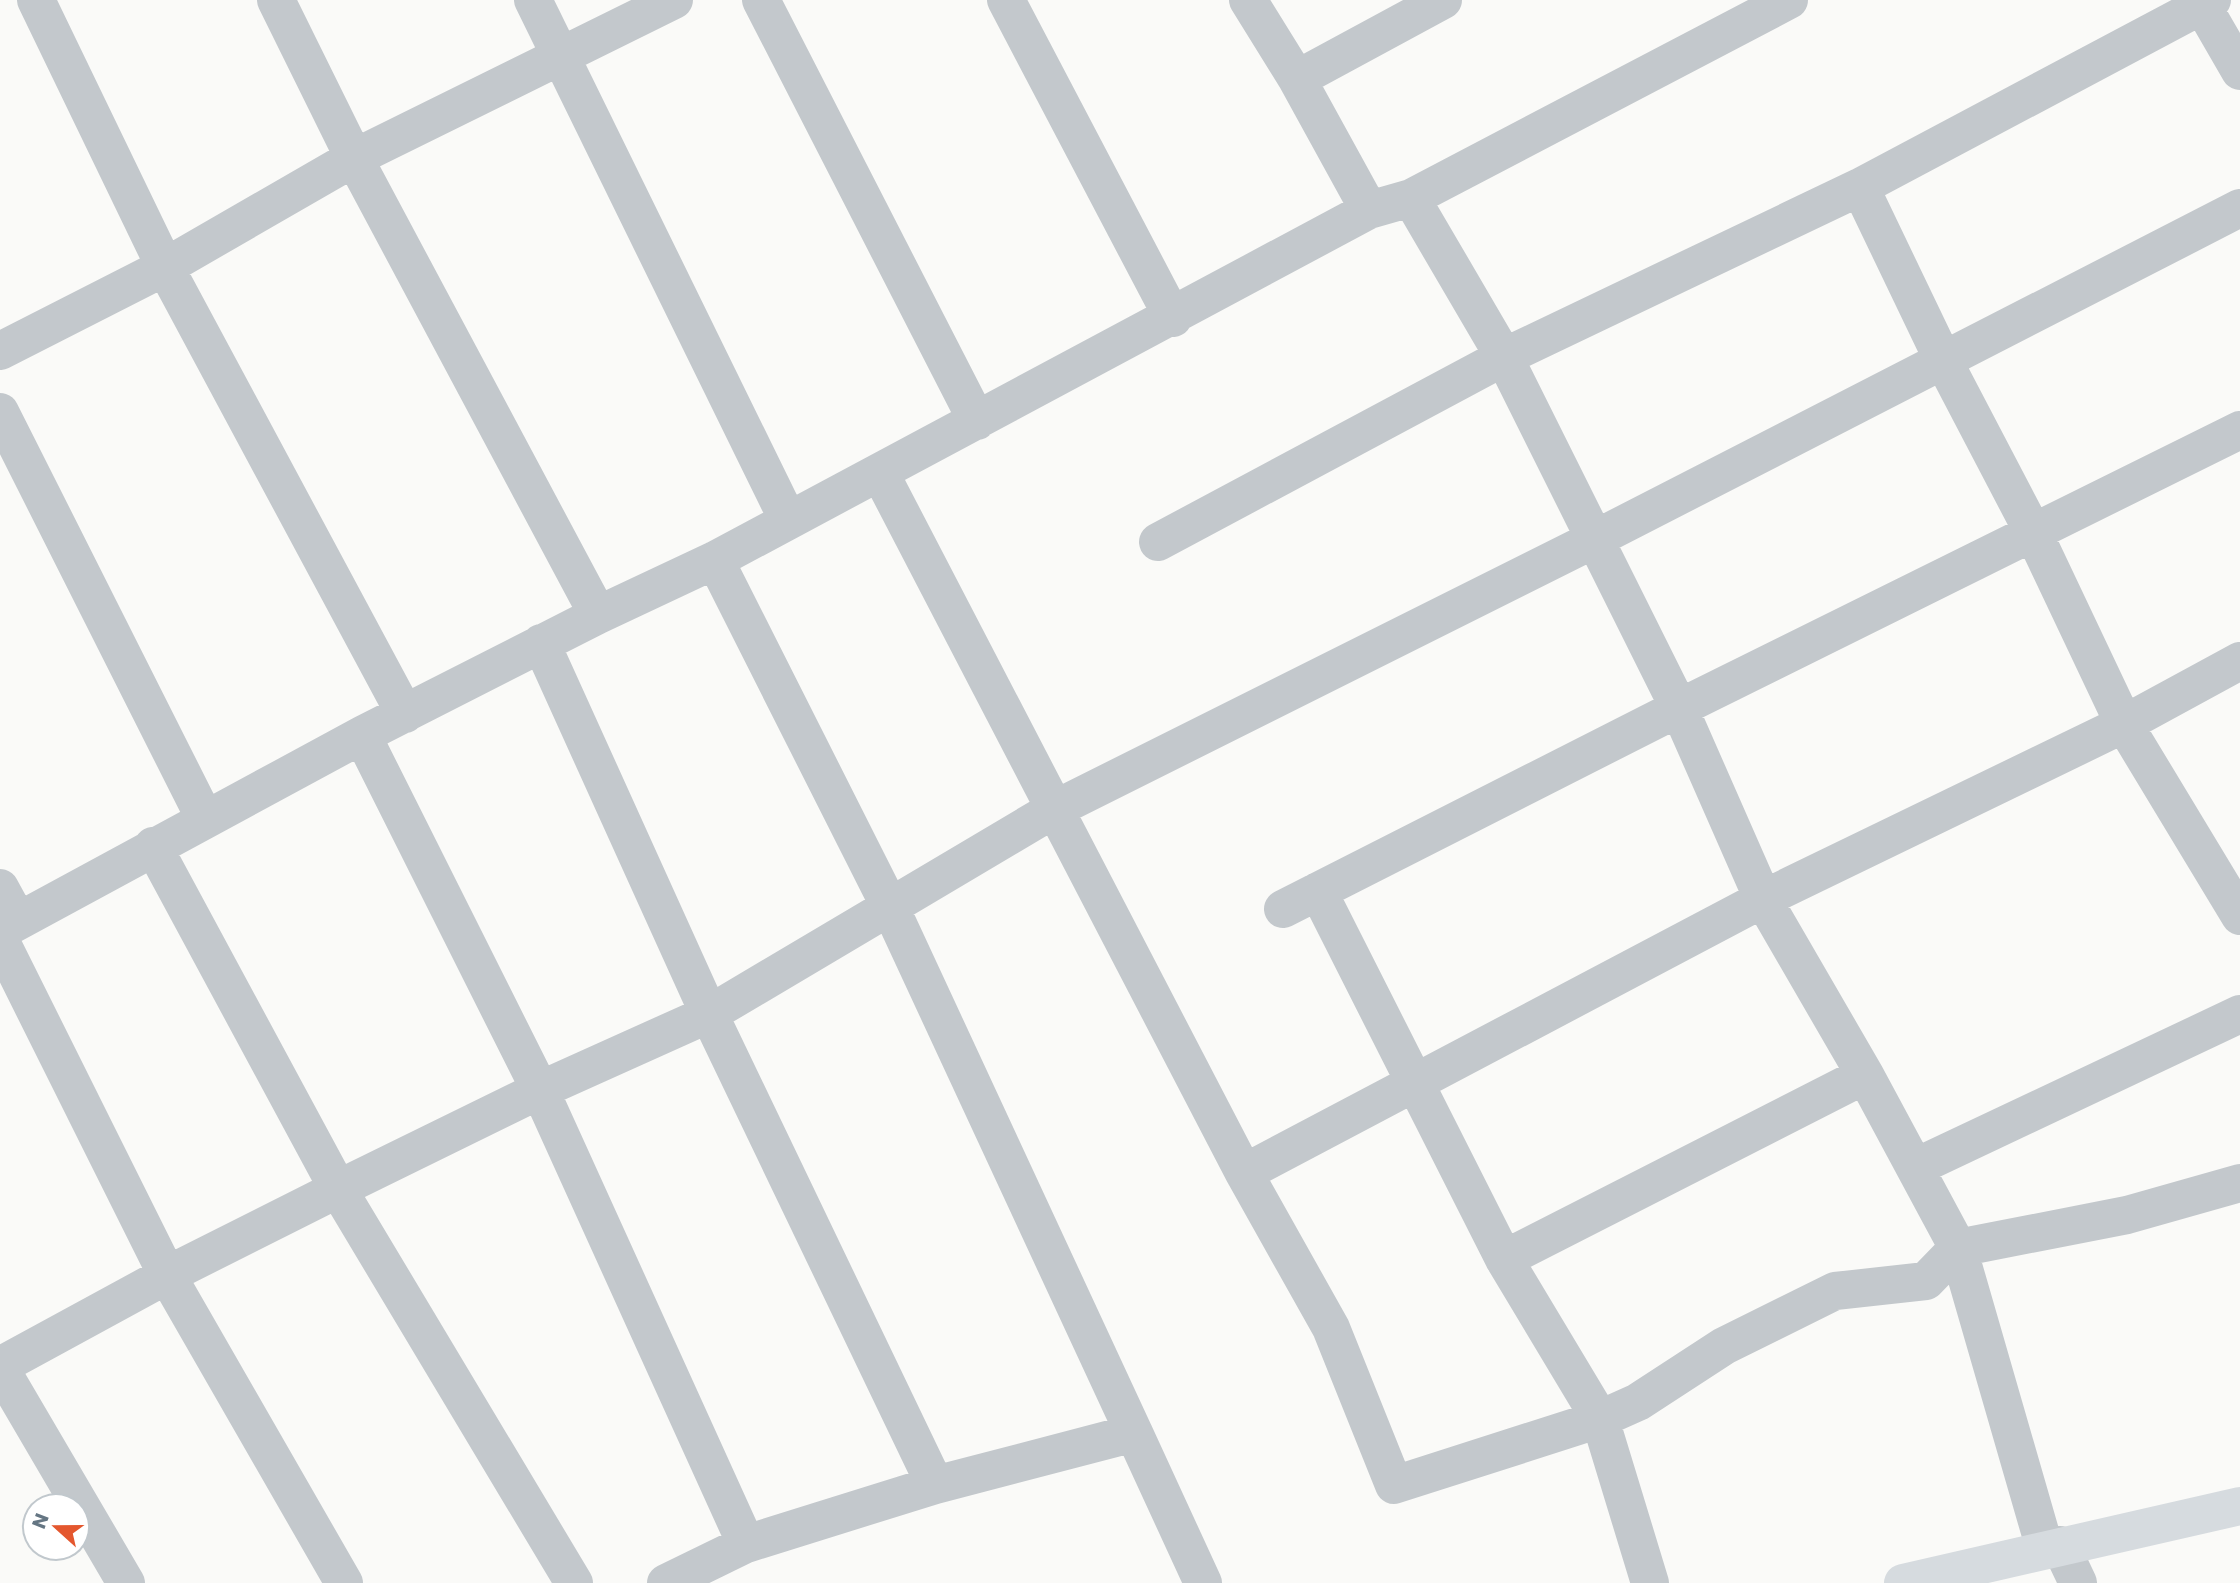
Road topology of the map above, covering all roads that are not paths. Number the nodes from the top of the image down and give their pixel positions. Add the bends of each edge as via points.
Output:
1 (36, 0) edge
2 (276, 0) edge
3 (533, 0) edge
4 (674, 0) edge
5 (761, 0) edge
6 (1006, 0) edge
7 (1248, 0) edge
8 (1443, 0) edge
9 (1789, 0) edge
10 (2204, 2) edge
11 (561, 57) junction
12 (2240, 71) edge
13 (1297, 79) junction
14 (354, 158) junction
15 (1860, 187) junction
16 (1411, 198) junction
17 (2240, 208) edge
18 (1369, 210) junction
19 (165, 267) junction
20 (1173, 318) junction
21 (0, 351) edge
22 (1504, 357) junction
23 (1943, 360) junction
24 (0, 412) edge
25 (976, 421) junction
26 (2240, 430) edge
27 (880, 473) junction
28 (788, 520) junction
29 (2034, 534) junction
30 (1595, 539) junction
31 (1158, 542) dead end
32 (715, 560) junction
33 (598, 615) junction
34 (541, 643) junction
35 (2240, 661) edge
36 (1679, 708) junction
37 (405, 714) junction
38 (2124, 724) junction
39 (362, 735) junction
40 (1053, 810) junction
41 (205, 819) junction
42 (153, 846) junction
43 (0, 888) edge
44 (1318, 891) junction
45 (1763, 899) junction
46 (890, 907) junction
47 (1283, 909) dead end
48 (2240, 916) edge
49 (6, 931) edge
50 (709, 1014) junction
51 (2240, 1014) edge
52 (1865, 1075) junction
53 (1413, 1083) junction
54 (540, 1090) junction
55 (1916, 1167) junction
56 (1244, 1173) junction
57 (2240, 1183) edge
58 (338, 1189) junction
59 (1958, 1248) junction
60 (1504, 1259) junction
61 (167, 1275) junction
62 (0, 1367) edge
63 (1600, 1419) junction
64 (1134, 1433) junction
65 (935, 1485) junction
66 (2240, 1506) edge
67 (746, 1544) junction
68 (2053, 1547) junction
69 (126, 1583) edge
70 (344, 1583) edge
71 (574, 1583) edge
72 (666, 1583) edge
73 (1203, 1583) edge
74 (1650, 1583) edge
75 (1903, 1583) edge
76 (2078, 1583) edge

1 - 19 street
2 - 14 street
3 - 11 street
4 - 11 street
5 - 25 street
6 - 20 street
7 - 13 street
8 - 13 street
9 - 16 street
10 - 12 street
10 - 15 street
11 - 14 street
11 - 28 street
13 - 18 street
14 - 19 street
14 - 33 street
15 - 22 street
15 - 23 street
16 - 18 street
16 - 22 street
17 - 23 street
18 - 20 street
19 - 21 street
19 - 37 street
20 - 25 street
22 - 30 street
22 - 31 street
23 - 29 street
23 - 30 street
24 - 41 street
25 - 27 street
26 - 29 street
27 - 28 street
27 - 40 street
28 - 32 street
29 - 36 street
29 - 38 street
30 - 36 street
30 - 40 street
32 - 33 street
32 - 46 street
33 - 34 street
34 - 37 street
34 - 50 street
35 - 38 street
36 - 44 street
36 - 45 street
37 - 39 street
38 - 45 street
38 - 48 street
39 - 41 street
39 - 54 street
40 - 46 street
40 - 56 street
41 - 42 street
42 - 49 street
42 - 58 street
43 - 49 street
44 - 47 street
44 - 53 street
45 - 52 street
45 - 53 street
46 - 50 street
46 - 64 street
49 - 61 street
50 - 54 street
50 - 65 street
51 - 55 street
52 - 55 street
52 - 60 street
53 - 56 street
53 - 60 street
54 - 58 street
54 - 67 street
55 - 59 street
56 - 63 street via 1331,1328 1394,1485
57 - 59 street via 2127,1215
58 - 61 street
58 - 71 street
59 - 63 street via 1926,1281 1835,1291 1724,1346 1638,1402
59 - 68 street
60 - 63 street
61 - 62 street
61 - 70 street
62 - 69 street
63 - 74 street
64 - 65 street
64 - 73 street
65 - 67 street
66 - 68 street
67 - 72 street
68 - 75 street
68 - 76 street

